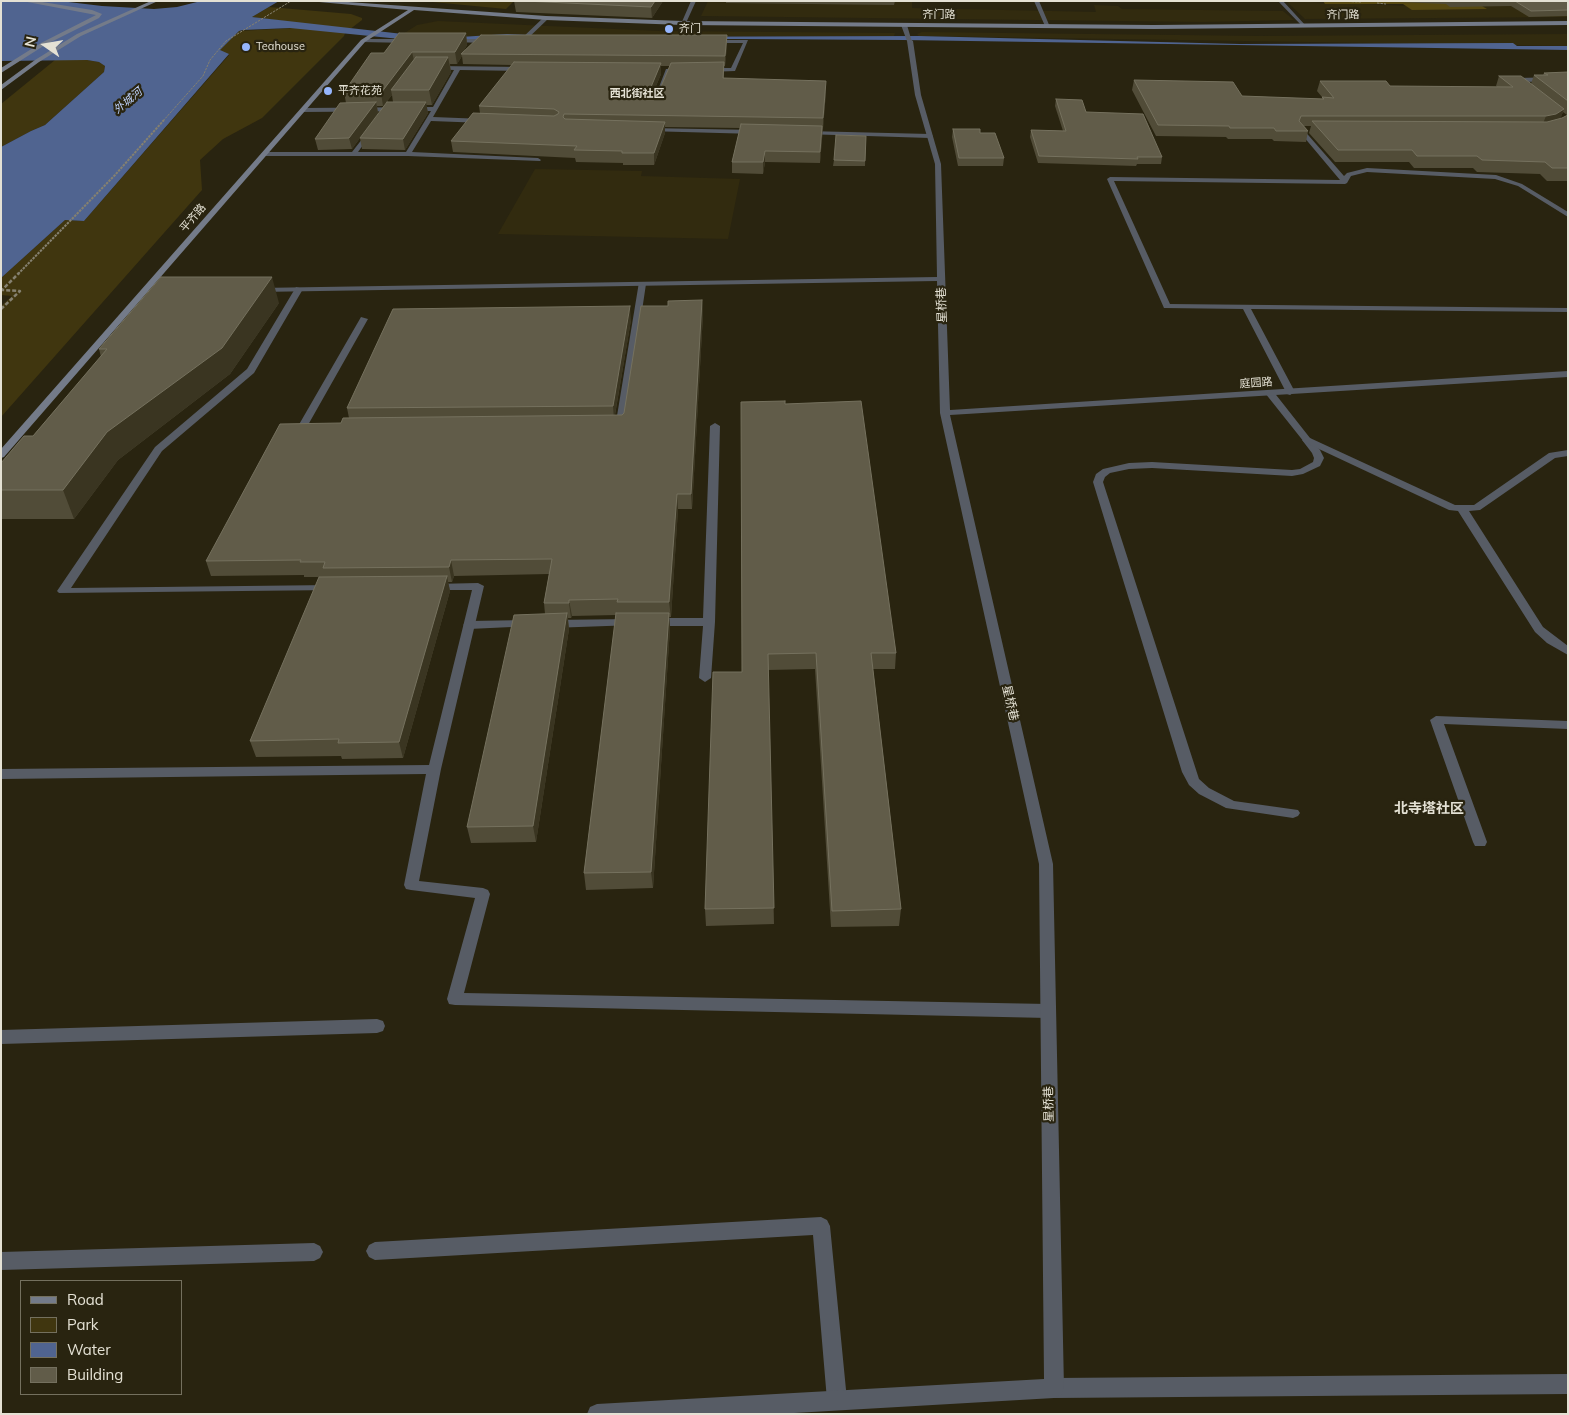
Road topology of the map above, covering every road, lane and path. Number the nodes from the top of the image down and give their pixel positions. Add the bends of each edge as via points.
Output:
1 (24, 1) edge
2 (156, 1) edge
3 (291, 1) edge
4 (310, 1) edge
5 (694, 1) edge
6 (1036, 1) edge
7 (1280, 1) edge
8 (1334, 1) edge
9 (325, 2) edge
10 (1362, 2) edge
11 (1377, 3) dead end
12 (1388, 4) dead end
13 (412, 9) junction
14 (107, 13) dead end
15 (97, 17) junction
16 (546, 18) junction
17 (683, 23) junction
18 (1568, 23) edge
19 (904, 25) junction
20 (1304, 25) junction
21 (1048, 26) junction
22 (363, 41) junction
23 (412, 41) edge
24 (442, 41) edge
25 (492, 41) edge
26 (512, 41) edge
27 (523, 41) junction
28 (532, 41) edge
29 (707, 41) edge
30 (424, 68) edge
31 (458, 68) junction
32 (534, 69) edge
33 (658, 70) edge
34 (668, 70) junction
35 (686, 70) edge
36 (705, 70) edge
37 (1, 71) edge
38 (1567, 79) edge
39 (1, 88) edge
40 (1525, 88) edge
41 (656, 99) edge
42 (391, 103) edge
43 (435, 109) junction
44 (303, 110) junction
45 (386, 110) junction
46 (380, 117) edge
47 (429, 119) junction
48 (487, 121) edge
49 (375, 125) edge
50 (1309, 129) edge
51 (637, 130) edge
52 (764, 132) edge
53 (794, 133) edge
54 (930, 136) junction
55 (264, 154) junction
56 (408, 154) junction
57 (353, 155) junction
58 (538, 160) edge
59 (1345, 182) junction
60 (1568, 215) edge
61 (942, 279) junction
62 (642, 284) junction
63 (299, 289) junction
64 (251, 290) edge
65 (154, 291) edge
66 (144, 292) junction
67 (1246, 307) junction
68 (1, 309) edge
69 (1568, 310) edge
70 (364, 319) dead end
71 (1568, 374) edge
72 (1290, 392) junction
73 (1270, 393) junction
74 (945, 414) junction
75 (602, 426) edge
76 (715, 426) dead end
77 (322, 428) edge
78 (1307, 440) junction
79 (1568, 453) edge
80 (1, 455) edge
81 (1462, 509) junction
82 (419, 587) edge
83 (340, 588) edge
84 (709, 622) junction
85 (469, 625) junction
86 (1568, 651) edge
87 (706, 678) dead end
88 (1568, 725) edge
89 (434, 769) junction
90 (1, 774) edge
91 (1293, 813) dead end
92 (1480, 842) dead end
93 (1048, 1011) junction
94 (377, 1026) dead end
95 (1, 1038) edge
96 (375, 1251) dead end
97 (314, 1252) dead end
98 (1, 1261) edge
99 (1568, 1384) edge
100 (1054, 1388) junction
101 (837, 1400) junction
102 (678, 1412) edge
103 (597, 1414) edge

1 - 15 main road via 92,11 99,14
2 - 39 main road via 79,35
3 - 68 path via 226,41 210,60 203,76 115,175 2,290 20,292
4 - 9 main road, 齐门路
5 - 17 street
6 - 21 street
7 - 20 street
8 - 10 path
9 - 13 main road, 齐门路
11 - 12 path
13 - 16 main road, 齐门路
13 - 22 main road, 平齐路
14 - 15 main road
15 - 37 main road
16 - 17 main road, 齐门路
16 - 27 street
17 - 19 main road, 齐门路
18 - 20 main road, 齐门路
19 - 21 main road, 齐门路
19 - 54 street, 星桥巷
20 - 21 main road, 齐门路
22 - 23 street
22 - 44 main road, 平齐路
24 - 25 street
26 - 27 street
27 - 28 street
29 - 36 street via 746,41 733,70
30 - 31 street
31 - 32 street
31 - 43 street
33 - 34 street
34 - 35 street
34 - 41 street
38 - 40 street via 1516,80
42 - 45 street
43 - 45 street
43 - 47 street
44 - 45 street
44 - 55 main road, 平齐路
45 - 46 street
47 - 48 street
47 - 56 street
49 - 57 street
50 - 59 street via 1300,129
51 - 52 street
53 - 54 street
54 - 61 street, 星桥巷 via 938,164
55 - 57 street
55 - 66 main road, 平齐路
56 - 57 street
56 - 58 street
59 - 60 street via 1349,174 1367,170 1496,177 1520,185
59 - 67 street via 1110,180 1167,306
61 - 62 street
61 - 74 street, 星桥巷
62 - 63 street
62 - 75 street via 620,425
63 - 64 street
63 - 83 street via 251,371 158,449 63,590
65 - 66 street
66 - 80 main road, 平齐路
67 - 69 street
67 - 72 street
70 - 77 street via 302,428
71 - 72 street, 庭园路
72 - 73 street, 庭园路
73 - 74 street, 庭园路
73 - 78 street
74 - 93 street, 星桥巷 via 1046,864
76 - 84 street
78 - 81 street via 1446,505
78 - 91 street via 1319,458 1317,464 1303,471 1129,466 1107,471 1098,482 1194,782 1204,792 1231,806
79 - 81 street via 1552,455 1480,505
81 - 86 street via 1539,629
82 - 85 street via 478,586
84 - 85 street
84 - 87 street
85 - 89 street
88 - 92 street via 1436,720
89 - 90 street
89 - 93 street via 411,885 483,894 455,999
93 - 100 street, 星桥巷
94 - 95 street
96 - 101 street via 822,1226
97 - 98 street
99 - 100 street
100 - 101 street
101 - 102 street
102 - 103 street

